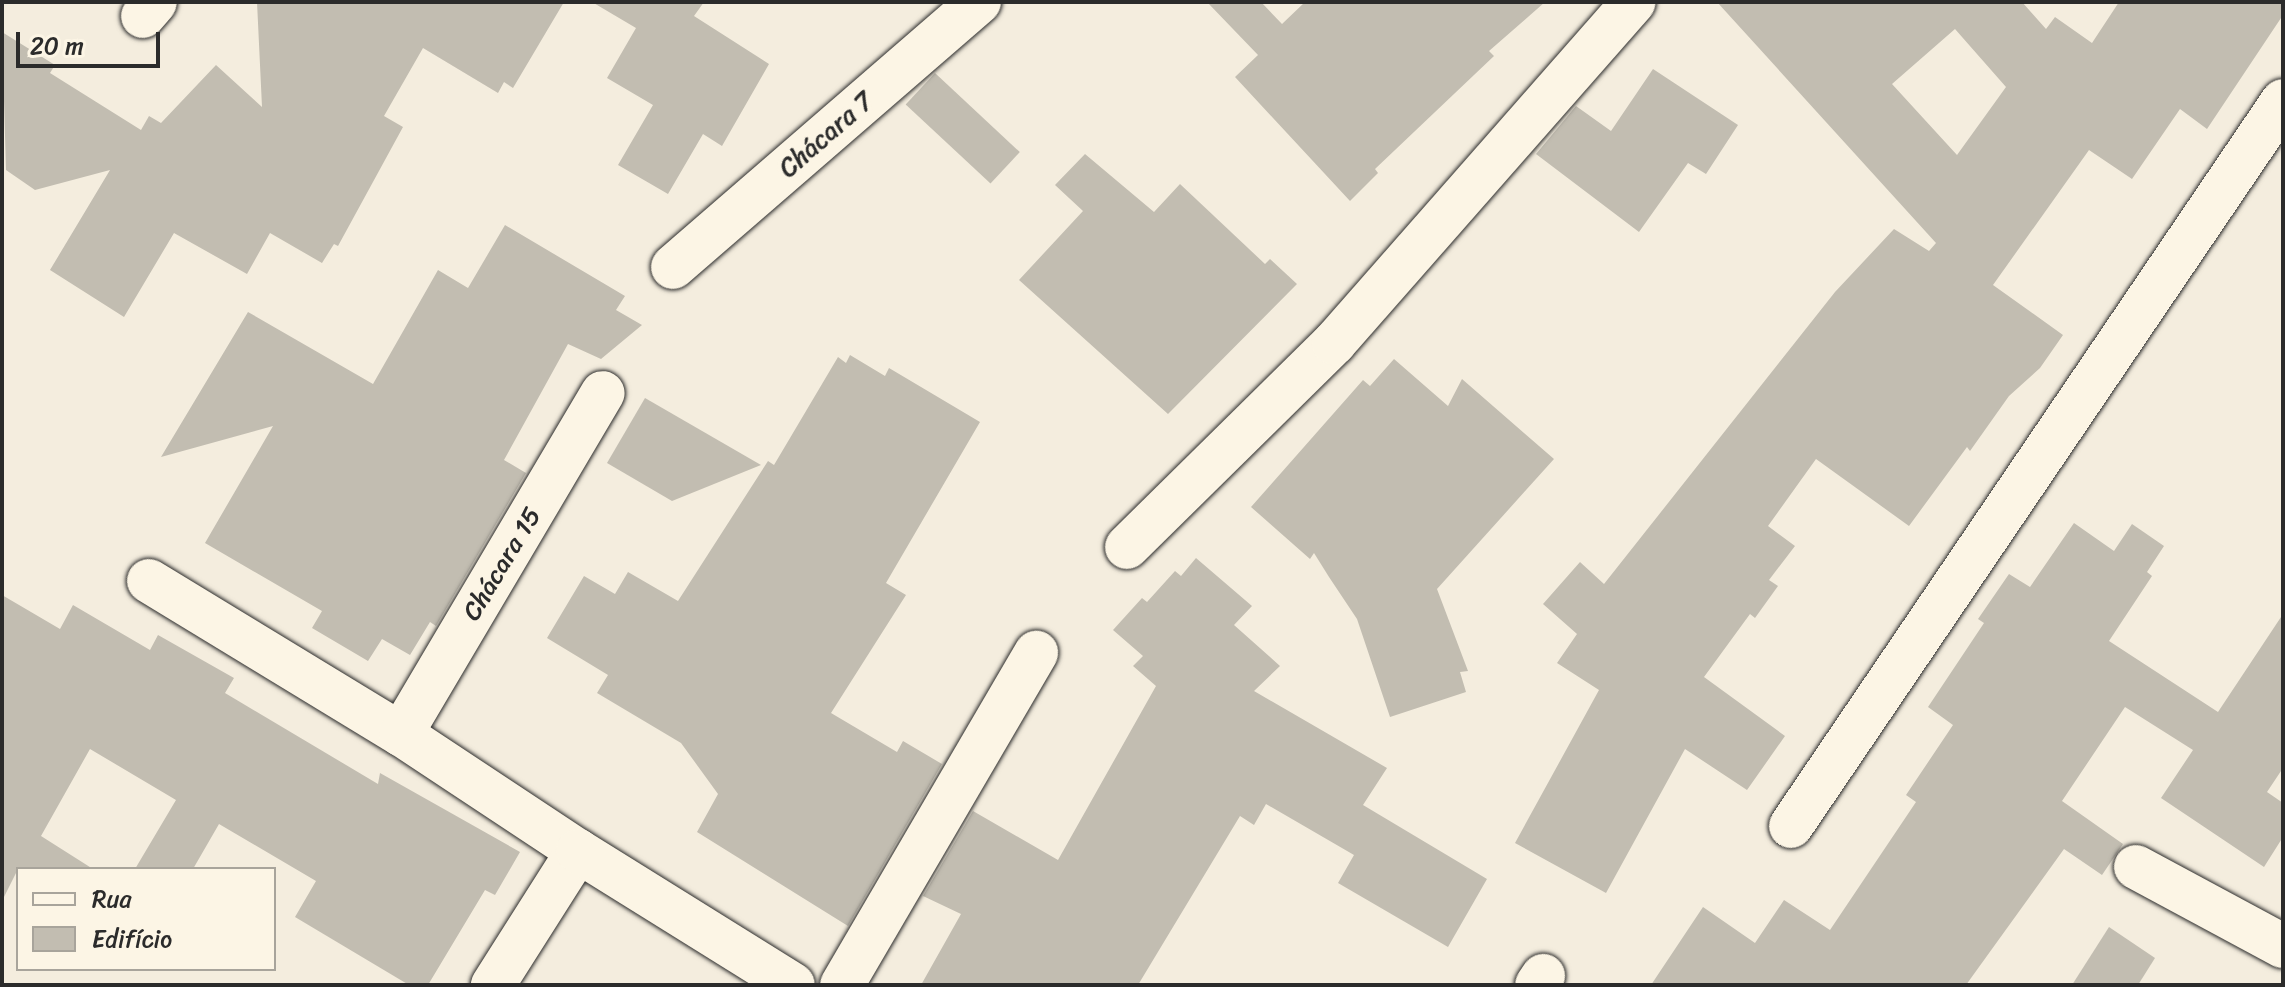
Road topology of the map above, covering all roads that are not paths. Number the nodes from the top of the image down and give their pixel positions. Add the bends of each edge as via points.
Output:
1 (979, 2) edge
2 (1634, 2) edge
3 (2283, 101) edge
4 (673, 267) dead end
5 (603, 393) dead end
6 (1127, 547) dead end
7 (149, 581) dead end
8 (1036, 653) dead end
9 (401, 734) junction
10 (1791, 826) dead end
11 (578, 851) junction
12 (2136, 867) dead end
13 (2283, 946) edge
14 (493, 985) edge
15 (793, 985) edge
16 (842, 985) edge

1 - 4 street, Chácara 7
2 - 6 street via 1334,343
3 - 10 street
5 - 9 street, Chácara 15
7 - 9 street
8 - 16 street
9 - 11 street
11 - 14 street
11 - 15 street
12 - 13 street

